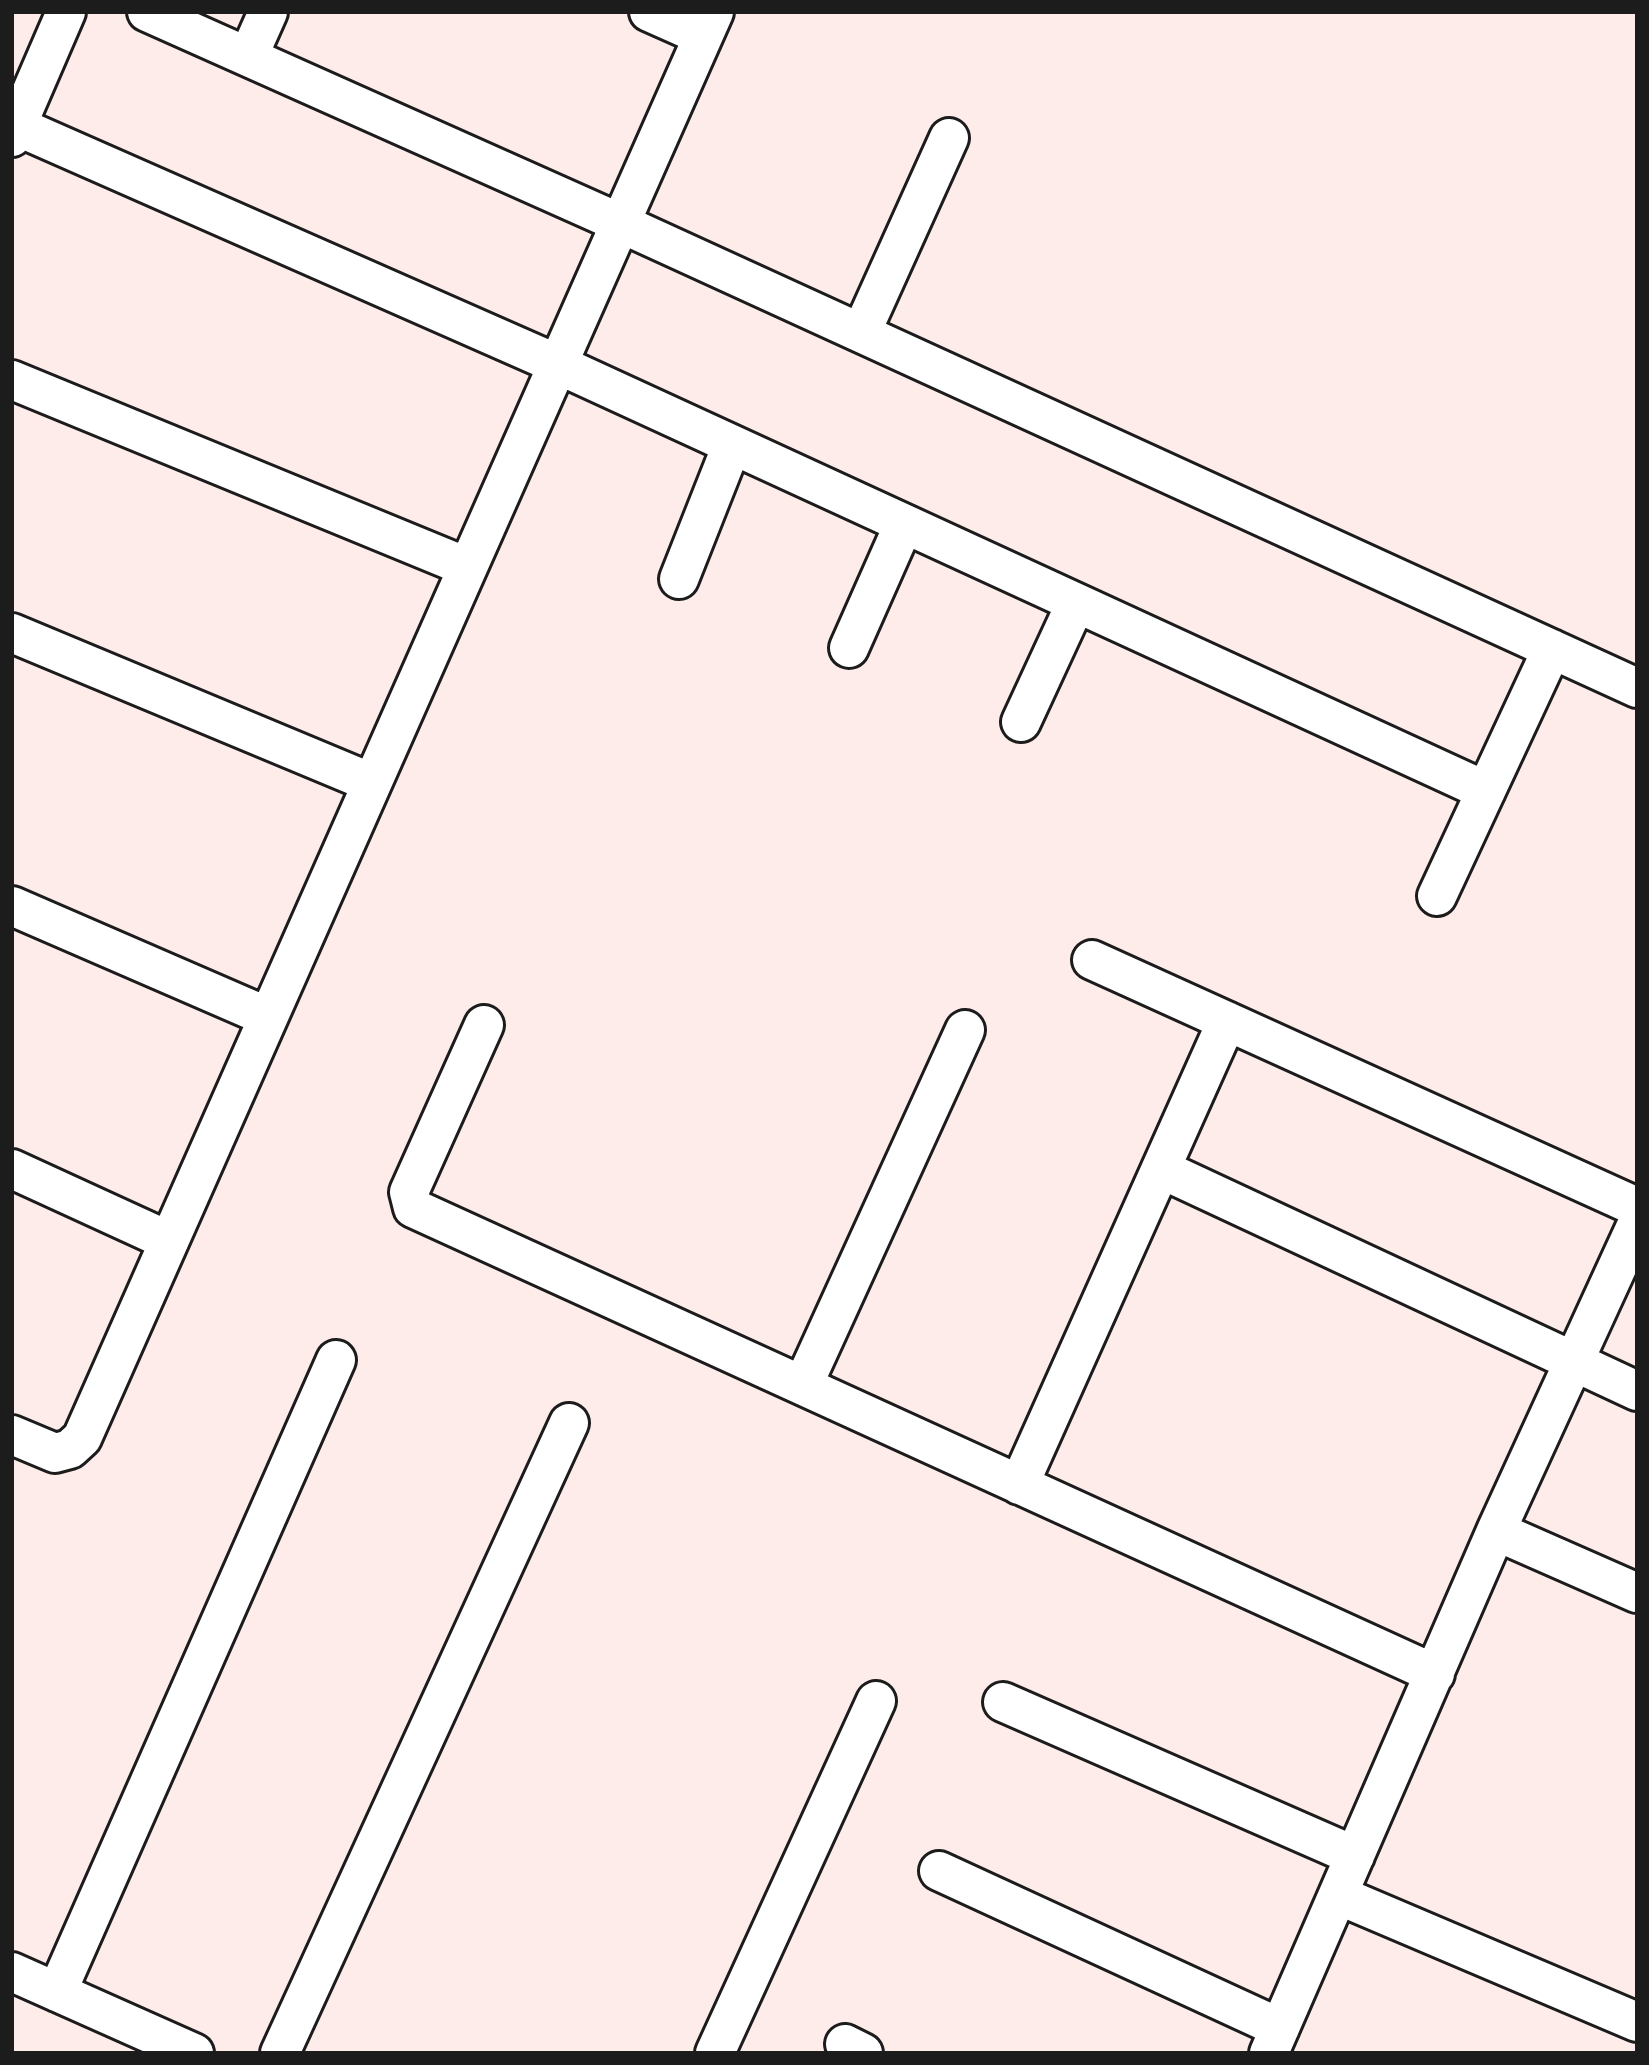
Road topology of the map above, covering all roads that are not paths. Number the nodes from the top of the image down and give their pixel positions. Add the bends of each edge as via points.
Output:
1 (66, 12) edge
2 (148, 12) edge
3 (268, 12) edge
4 (649, 12) edge
5 (708, 24) edge
6 (248, 57) junction
7 (14, 129) edge
8 (949, 138) dead end
9 (620, 223) junction
10 (861, 333) junction
11 (557, 364) junction
12 (12, 380) edge
13 (732, 445) junction
14 (904, 524) junction
15 (467, 567) junction
16 (679, 579) dead end
17 (1076, 603) junction
18 (12, 634) edge
19 (849, 648) dead end
20 (1552, 649) junction
21 (1637, 688) edge
22 (1021, 722) dead end
23 (372, 782) junction
24 (1486, 791) junction
25 (1437, 896) dead end
26 (12, 906) edge
27 (1093, 960) dead end
28 (268, 1017) junction
29 (1227, 1021) junction
30 (484, 1025) dead end
31 (965, 1030) dead end
32 (12, 1169) edge
33 (1161, 1169) junction
34 (1637, 1207) edge
35 (1637, 1224) edge
36 (169, 1241) junction
37 (336, 1360) dead end
38 (1575, 1362) junction
39 (808, 1374) dead end
40 (1637, 1391) edge
41 (569, 1423) dead end
42 (12, 1435) edge
43 (1019, 1485) junction
44 (1496, 1531) junction
45 (1637, 1593) edge
46 (1434, 1674) junction
47 (876, 1702) dead end
48 (1003, 1702) dead end
49 (1355, 1856) junction
50 (939, 1871) dead end
51 (1338, 1895) junction
52 (12, 1972) edge
53 (57, 1992) junction
54 (1637, 2022) edge
55 (1275, 2040) edge
56 (194, 2053) edge
57 (279, 2053) edge
58 (715, 2053) edge

1 - 7 street
2 - 6 street
3 - 6 street
4 - 5 street
5 - 9 street
6 - 9 street
7 - 11 street
8 - 10 street
9 - 10 street
9 - 11 street
10 - 20 street
11 - 13 street
11 - 15 street
12 - 15 street
13 - 14 street
13 - 16 street
14 - 17 street
14 - 19 street
15 - 23 street
17 - 22 street
17 - 24 street
18 - 23 street
20 - 21 street
20 - 24 street
23 - 28 street
24 - 25 street
26 - 28 street
27 - 29 street
28 - 36 street
29 - 33 street
29 - 34 street
30 - 43 street via 409,1192 413,1208
31 - 39 street
32 - 36 street
33 - 38 street
33 - 43 street
35 - 38 street
36 - 42 street via 82,1438 55,1454
37 - 53 street
38 - 40 street
38 - 44 street
41 - 57 street
43 - 46 street
44 - 45 street
44 - 46 street
46 - 49 street
47 - 58 street
48 - 49 street
49 - 51 street
50 - 55 street
51 - 54 street
51 - 55 street
52 - 53 street
53 - 56 street

